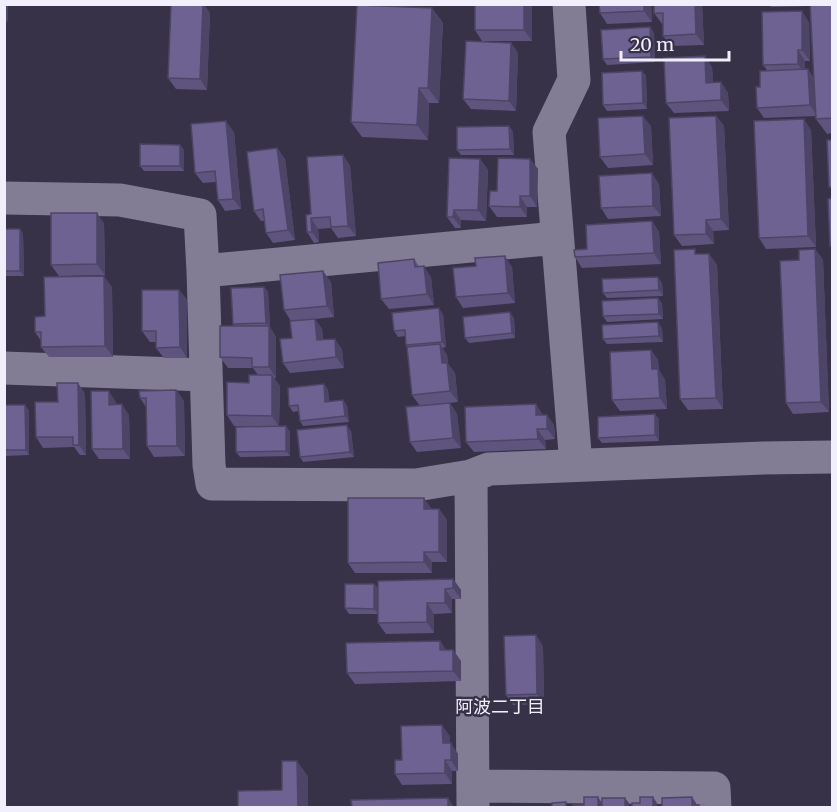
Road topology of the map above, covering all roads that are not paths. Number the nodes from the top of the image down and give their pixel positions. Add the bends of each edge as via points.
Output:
1 (569, 4) edge
2 (4, 198) edge
3 (557, 238) junction
4 (203, 271) junction
5 (4, 368) edge
6 (207, 375) junction
7 (832, 457) edge
8 (576, 465) junction
9 (471, 476) junction
10 (473, 797) edge
11 (715, 807) edge

1 - 3 street via 574,80 549,132
2 - 4 street via 120,200 200,215
3 - 4 street
3 - 8 street
4 - 6 street
5 - 6 street
6 - 9 street via 213,484 416,485
7 - 8 street
8 - 9 street via 489,469
9 - 10 street
10 - 11 street via 714,788

